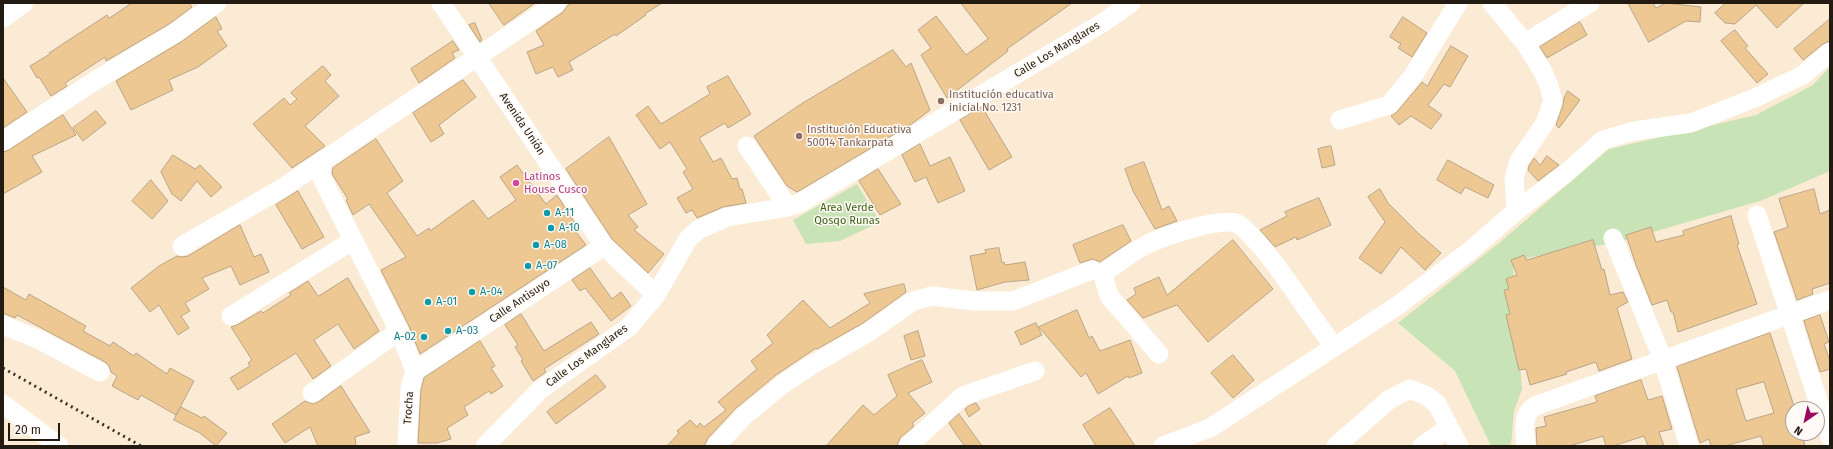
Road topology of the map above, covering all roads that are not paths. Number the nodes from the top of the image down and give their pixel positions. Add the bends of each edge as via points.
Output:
1 (24, 3) edge
2 (217, 3) edge
3 (441, 3) edge
4 (557, 3) edge
5 (1131, 3) edge
6 (1458, 3) edge
7 (1492, 3) edge
8 (1590, 3) edge
9 (3, 18) edge
10 (1524, 43) junction
11 (1830, 52) edge
12 (476, 57) junction
13 (1340, 120) dead end
14 (3, 141) edge
15 (747, 146) dead end
16 (322, 161) junction
17 (788, 207) junction
18 (1516, 211) junction
19 (1757, 215) dead end
20 (1613, 238) dead end
21 (352, 241) junction
22 (182, 246) dead end
23 (604, 246) junction
24 (1092, 270) dead end
25 (656, 295) junction
26 (1830, 300) edge
27 (1790, 315) junction
28 (231, 316) dead end
29 (3, 324) edge
30 (399, 331) junction
31 (1334, 346) junction
32 (1159, 354) dead end
33 (1663, 360) junction
34 (415, 371) junction
35 (1035, 371) dead end
36 (100, 372) dead end
37 (312, 392) dead end
38 (3, 404) edge
39 (1448, 428) junction
40 (1830, 437) edge
41 (59, 446) edge
42 (407, 446) edge
43 (485, 446) edge
44 (716, 446) edge
45 (908, 446) edge
46 (1163, 446) edge
47 (1336, 446) edge
48 (1422, 446) edge
49 (1459, 446) edge
50 (1526, 446) edge
51 (1689, 446) edge

1 - 9 street
2 - 14 street via 175,33 93,82
3 - 12 street, Avenida Unión
4 - 12 street
5 - 17 street, Calle Los Manglares via 1097,26 800,203
6 - 13 street via 1413,76 1389,104
7 - 10 street
8 - 10 street
10 - 18 street via 1545,76 1553,101 1545,123 1519,161 1514,178
11 - 18 street via 1803,75 1691,124 1634,131 1603,140 1565,174
12 - 16 street
12 - 23 street, Avenida Unión
15 - 17 street
16 - 21 street via 321,176
16 - 22 street via 264,199
17 - 25 street, Calle Los Manglares via 727,217 698,230 688,239
18 - 31 street via 1472,250 1403,301
19 - 27 street
20 - 33 street
21 - 28 street
21 - 30 street
23 - 25 street, Avenida Unión
23 - 34 street, Calle Antisuyo
24 - 44 street via 1013,301 974,301 932,296 913,302 783,384 744,416
25 - 43 street, Calle Los Manglares via 629,327 540,390
26 - 27 street
27 - 33 street
27 - 40 street
29 - 36 street via 40,340
30 - 34 street
30 - 37 street
31 - 32 street via 1277,265 1246,230 1227,221 1214,222 1148,244 1107,270 1104,279 1109,296
31 - 46 street via 1210,428
33 - 50 street via 1528,410 1525,420
33 - 51 street
34 - 42 street, Trocha via 410,388
35 - 45 street via 963,396
38 - 41 street
39 - 47 street via 1437,404 1427,396 1410,389 1390,399
39 - 48 street
39 - 49 street

